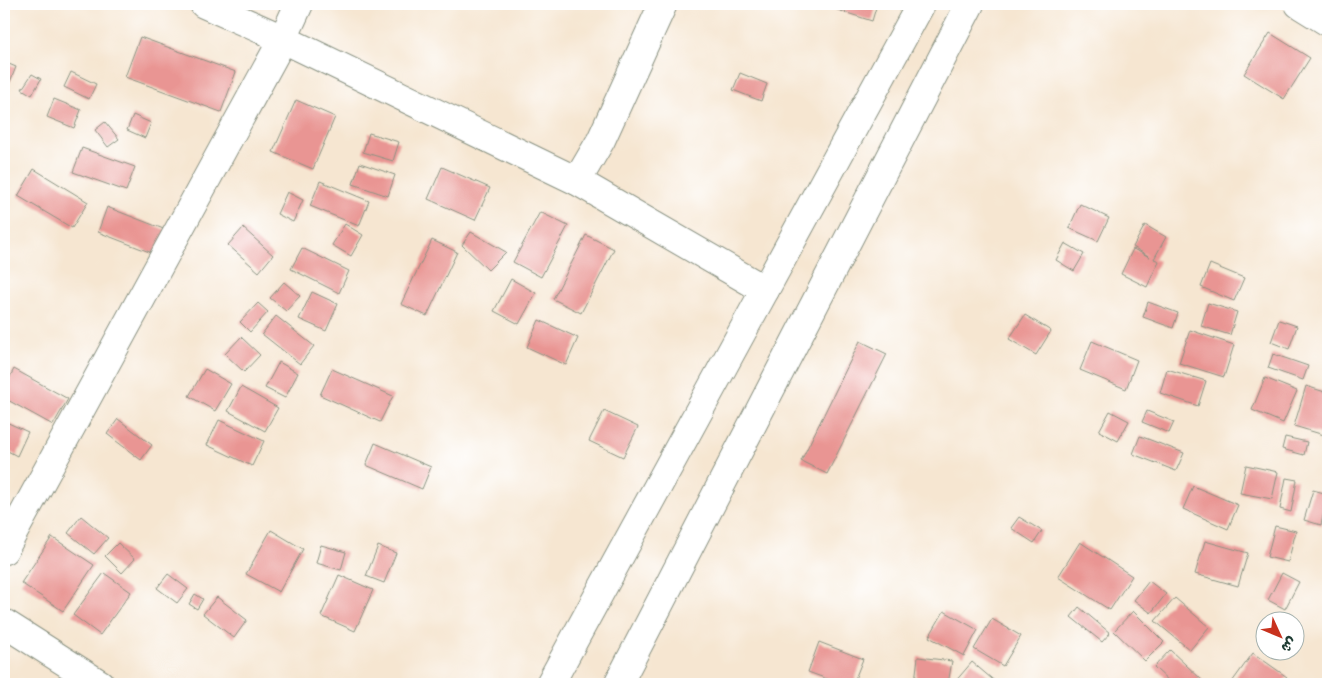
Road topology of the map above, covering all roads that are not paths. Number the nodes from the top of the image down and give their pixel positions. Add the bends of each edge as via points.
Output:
1 (204, 4) edge
2 (299, 4) edge
3 (664, 4) edge
4 (921, 4) edge
5 (970, 4) edge
6 (1299, 4) edge
7 (1328, 22) edge
8 (283, 39) junction
9 (577, 181) junction
10 (765, 290) junction
11 (4, 550) edge
12 (4, 623) edge
13 (100, 684) edge
14 (550, 684) edge
15 (618, 684) edge

1 - 8 street
2 - 8 street
3 - 9 street via 600,140
4 - 10 street
5 - 15 street
6 - 7 street
8 - 9 street
8 - 11 street
9 - 10 street
10 - 14 street
12 - 13 street

